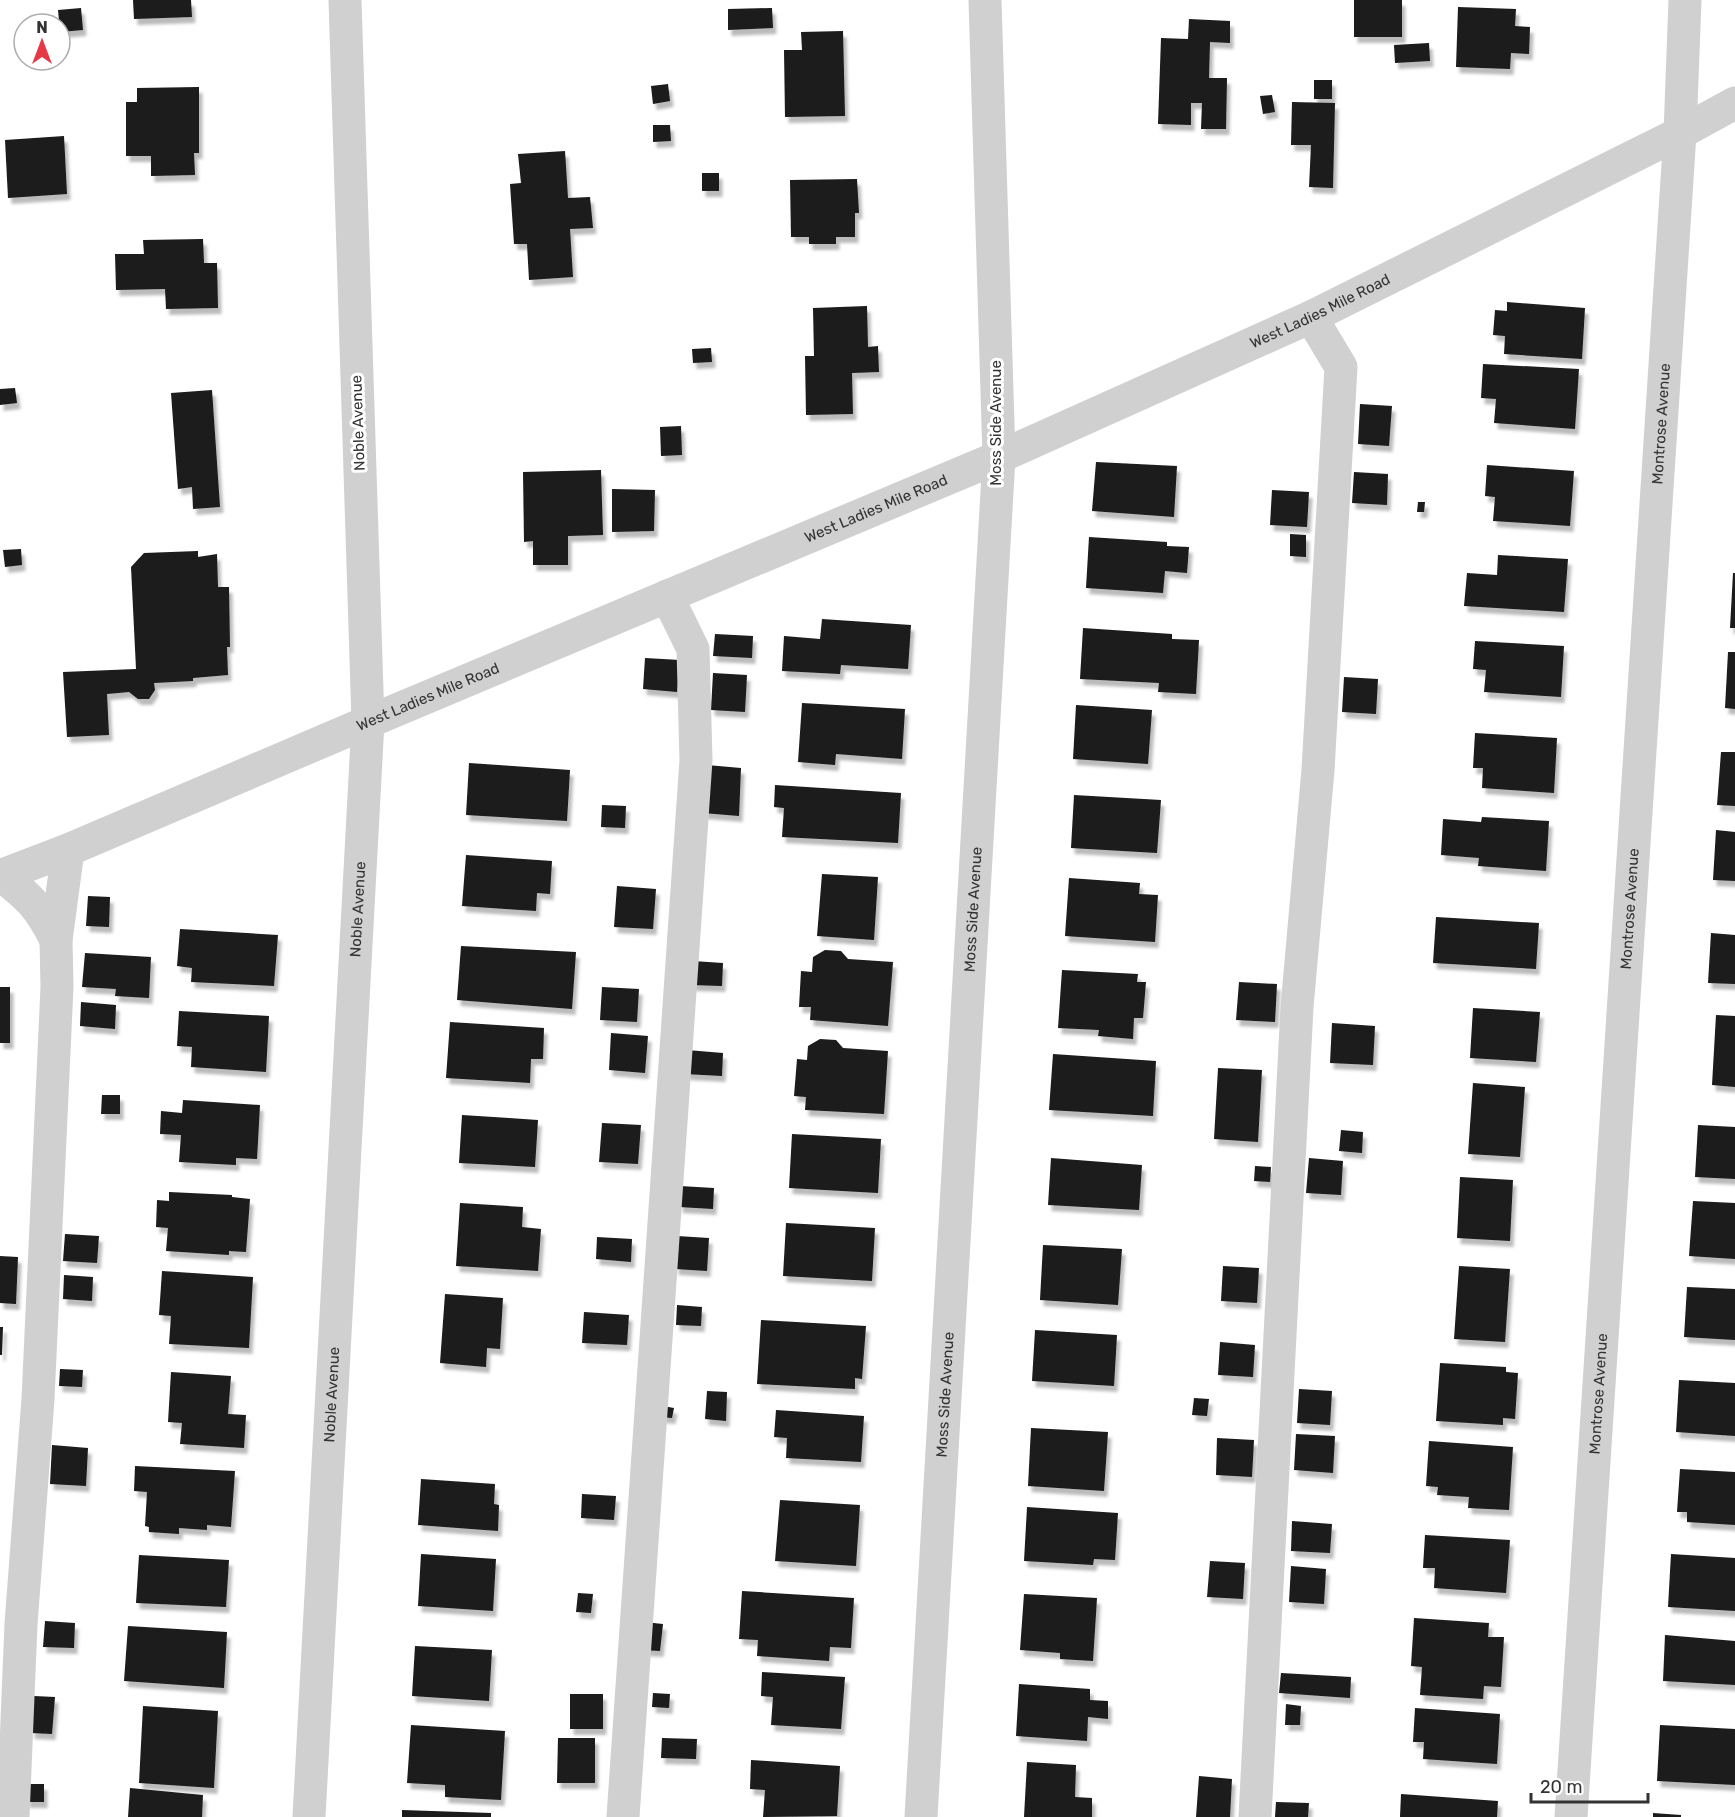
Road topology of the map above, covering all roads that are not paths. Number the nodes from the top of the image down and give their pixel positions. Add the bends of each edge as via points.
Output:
1 (345, 0) edge
2 (985, 0) edge
3 (1685, 0) edge
4 (1735, 103) edge
5 (1680, 133) junction
6 (1311, 317) junction
7 (999, 457) junction
8 (667, 596) junction
9 (368, 722) junction
10 (68, 850) junction
11 (0, 875) edge
12 (56, 940) junction
13 (13, 1817) edge
14 (309, 1817) edge
15 (623, 1817) edge
16 (921, 1817) edge
17 (1255, 1817) edge
18 (1571, 1817) edge

1 - 9 street, Noble Avenue
2 - 7 street, Moss Side Avenue
3 - 5 street, Montrose Avenue
4 - 5 street, West Ladies Mile Road
5 - 6 street, West Ladies Mile Road
5 - 18 street, Montrose Avenue
6 - 7 street, West Ladies Mile Road
6 - 17 street via 1341,368 1318,770 1296,1019
7 - 8 street, West Ladies Mile Road
7 - 16 street, Moss Side Avenue
8 - 9 street, West Ladies Mile Road
8 - 15 street via 693,649 696,760
9 - 10 street, West Ladies Mile Road
9 - 14 street, Noble Avenue
10 - 11 street, West Ladies Mile Road
10 - 12 street
11 - 12 street via 33,902
12 - 13 street via 39,1388 21,1624

